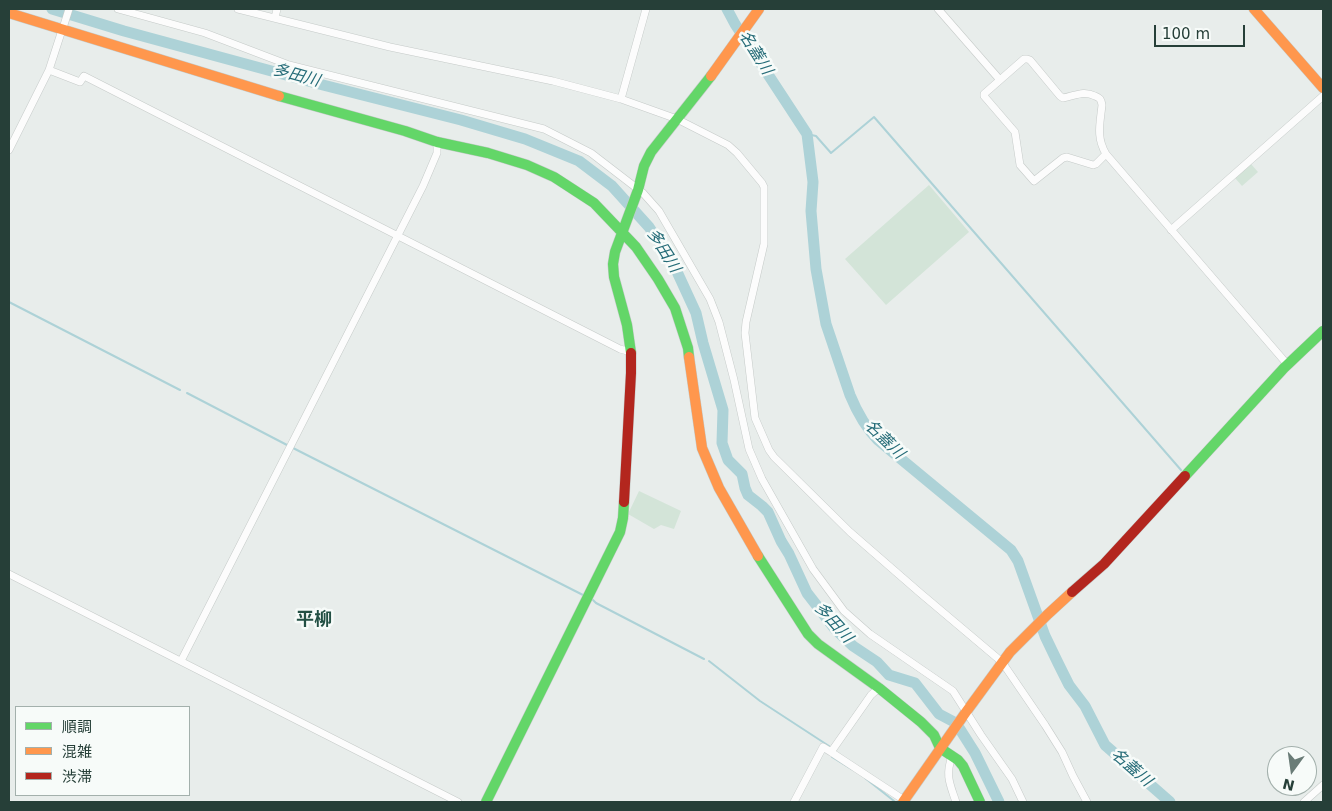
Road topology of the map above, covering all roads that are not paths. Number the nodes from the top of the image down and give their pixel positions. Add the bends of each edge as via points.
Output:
1 (68, 9) edge
2 (118, 9) edge
3 (238, 9) edge
4 (277, 9) edge
5 (646, 9) edge
6 (759, 9) edge
7 (938, 9) edge
8 (1254, 9) edge
9 (9, 13) edge
10 (275, 18) junction
11 (62, 29) junction
12 (49, 70) junction
13 (1000, 80) junction
14 (1323, 88) edge
15 (1323, 96) edge
16 (621, 99) junction
17 (677, 119) junction
18 (437, 142) junction
19 (9, 150) edge
20 (1106, 154) junction
21 (637, 192) junction
22 (1171, 230) junction
23 (623, 231) junction
24 (398, 236) junction
25 (1323, 331) edge
26 (631, 352) junction
27 (1287, 364) junction
28 (9, 574) edge
29 (181, 661) junction
30 (1002, 662) junction
31 (879, 688) junction
32 (965, 714) junction
33 (942, 746) junction
34 (831, 752) junction
35 (952, 756) junction
36 (1323, 785) edge
37 (903, 801) edge
38 (458, 802) edge
39 (486, 802) edge
40 (794, 802) edge
41 (956, 802) edge
42 (980, 802) edge
43 (1023, 802) edge
44 (1087, 802) edge
45 (1304, 802) edge

1 - 11 street
2 - 21 street via 205,33 289,65 544,129 591,153 635,186
3 - 10 street
4 - 10 street
5 - 16 street
6 - 17 street
7 - 13 street
8 - 14 street
9 - 11 street
10 - 16 street
11 - 12 street
11 - 18 street
12 - 19 street
12 - 24 street via 80,82 84,76
13 - 20 street via 1027,59 1063,98 1083,93 1099,97 1102,105 1100,139
13 - 20 street via 984,96 1015,132 1020,165 1034,182 1062,158 1093,165
15 - 22 street
16 - 17 street
17 - 21 street via 651,152
17 - 30 street via 732,147 764,187 764,244 745,333 755,418 769,450 850,532
18 - 23 street via 527,164 554,177 594,204
18 - 24 street via 437,153
20 - 22 street
21 - 23 street
21 - 32 street via 643,193 659,211 710,299 719,322 749,449 762,479 813,569 844,612 870,634 953,691
22 - 27 street
23 - 26 street via 615,252 614,277
23 - 31 street via 675,308 688,348 702,448 719,488 808,634
24 - 26 street
24 - 29 street
25 - 27 street
26 - 39 street via 620,532
27 - 30 street via 1118,550 1047,615
28 - 29 street
29 - 38 street
30 - 32 street
30 - 44 street via 1058,746
31 - 33 street via 921,722
31 - 34 street
32 - 33 street
32 - 43 street via 1012,779
33 - 35 street
33 - 37 street
34 - 37 street
34 - 40 street via 823,747
35 - 41 street via 948,773
35 - 42 street via 963,766
36 - 45 street

